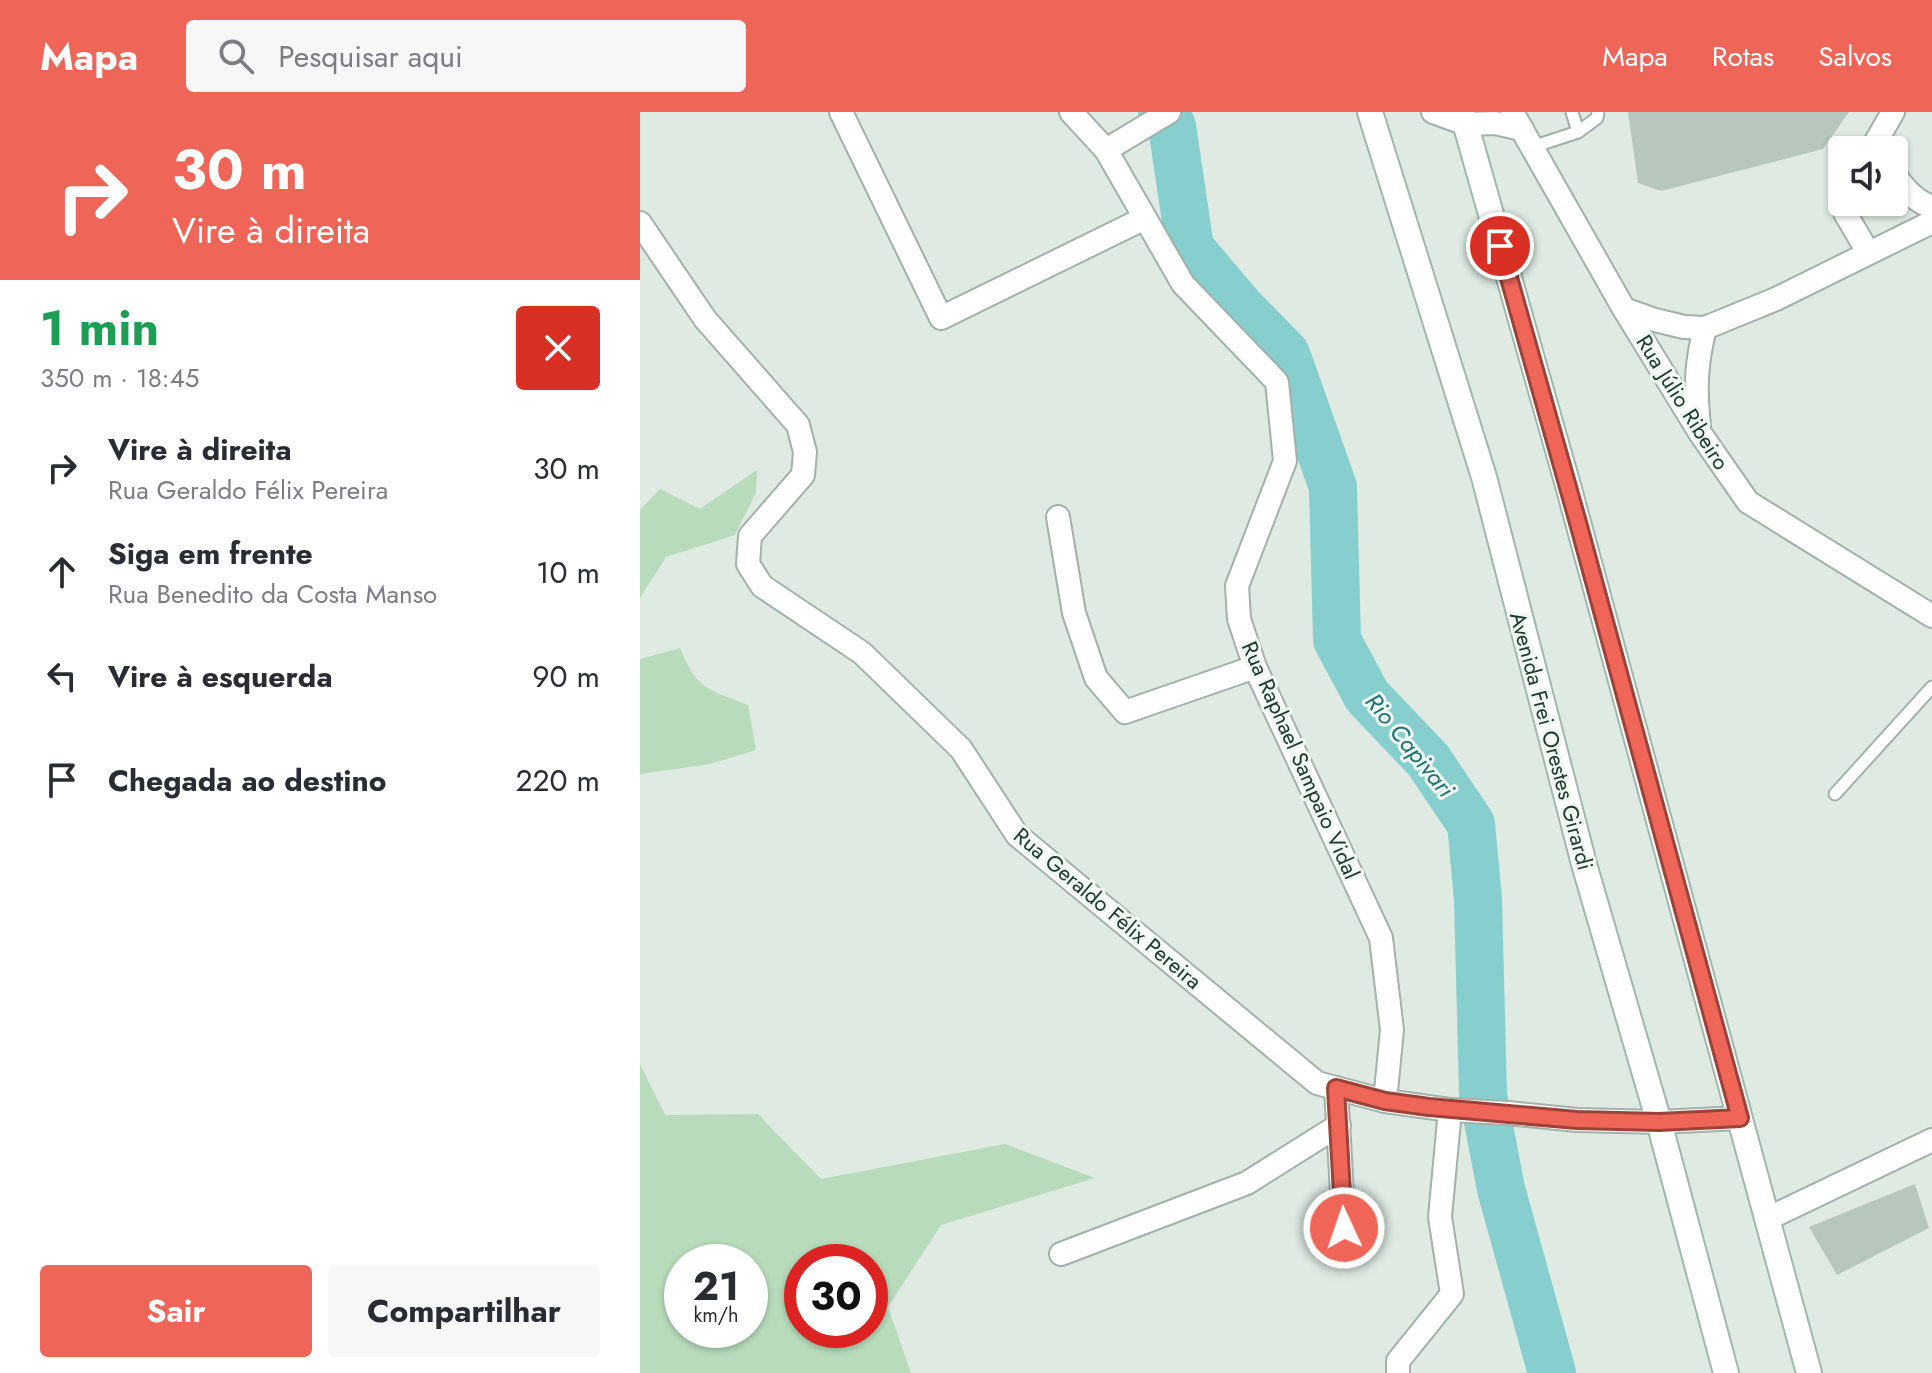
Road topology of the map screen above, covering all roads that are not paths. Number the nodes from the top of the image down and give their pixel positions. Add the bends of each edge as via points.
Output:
1 (841, 112) edge
2 (1071, 112) edge
3 (1169, 112) edge
4 (1370, 112) edge
5 (1433, 112) edge
6 (1572, 112) edge
7 (1598, 112) edge
8 (1893, 112) edge
9 (1464, 118) edge
10 (1522, 130) edge
11 (1578, 132) junction
12 (1883, 136) edge
13 (1109, 148) junction
14 (1908, 192) edge
15 (1932, 207) edge
16 (1847, 216) edge
17 (1145, 218) junction
18 (1932, 222) edge
19 (640, 223) edge
20 (1868, 252) junction
21 (1624, 309) junction
22 (1705, 328) junction
23 (1700, 433) junction
24 (1058, 517) dead end
25 (1932, 616) edge
26 (1255, 667) junction
27 (1932, 687) edge
28 (1835, 794) dead end
29 (1336, 1088) junction
30 (1385, 1101) junction
31 (1450, 1110) junction
32 (1740, 1118) junction
33 (1659, 1122) junction
34 (1339, 1125) junction
35 (1932, 1140) edge
36 (1767, 1219) junction
37 (1344, 1228) dead end
38 (1061, 1254) dead end
39 (1398, 1373) edge
40 (1726, 1373) edge
41 (1809, 1373) edge

1 - 17 street via 941,318
2 - 13 street, Rua Raphael Sampaio Vidal
3 - 13 street
4 - 33 main road, Avenida Frei Orestes Girardi via 1484,477 1584,864
5 - 9 street
6 - 11 lane
7 - 11 lane
8 - 12 street
9 - 10 street
9 - 32 main road
10 - 11 lane
10 - 21 street, Rua Júlio Ribeiro
13 - 17 street, Rua Raphael Sampaio Vidal
14 - 15 street
16 - 20 street
17 - 26 street, Rua Raphael Sampaio Vidal via 1183,284 1277,382 1285,461 1237,586 1239,619
18 - 20 street
19 - 29 street, Rua Geraldo Félix Pereira via 705,319 798,425 805,452 803,475 750,536 748,564 762,586 862,653 961,749 1017,835 1317,1083
20 - 22 street
21 - 22 street
21 - 23 street, Rua Júlio Ribeiro
22 - 23 street via 1696,391
23 - 25 street, Rua Júlio Ribeiro via 1748,502
24 - 26 street via 1074,613 1096,678 1125,712
26 - 30 street, Rua Raphael Sampaio Vidal via 1381,938 1392,1030
27 - 28 lane
29 - 30 street, Rua Geraldo Félix Pereira
29 - 34 street
30 - 31 street, Rua Geraldo Félix Pereira
31 - 33 street, Rua Geraldo Félix Pereira
31 - 39 street via 1440,1217 1452,1294 1398,1361
32 - 33 street, Rua Geraldo Félix Pereira
32 - 36 main road
33 - 40 main road, Avenida Frei Orestes Girardi
34 - 37 street
34 - 38 street via 1247,1183
35 - 36 street
36 - 41 main road

